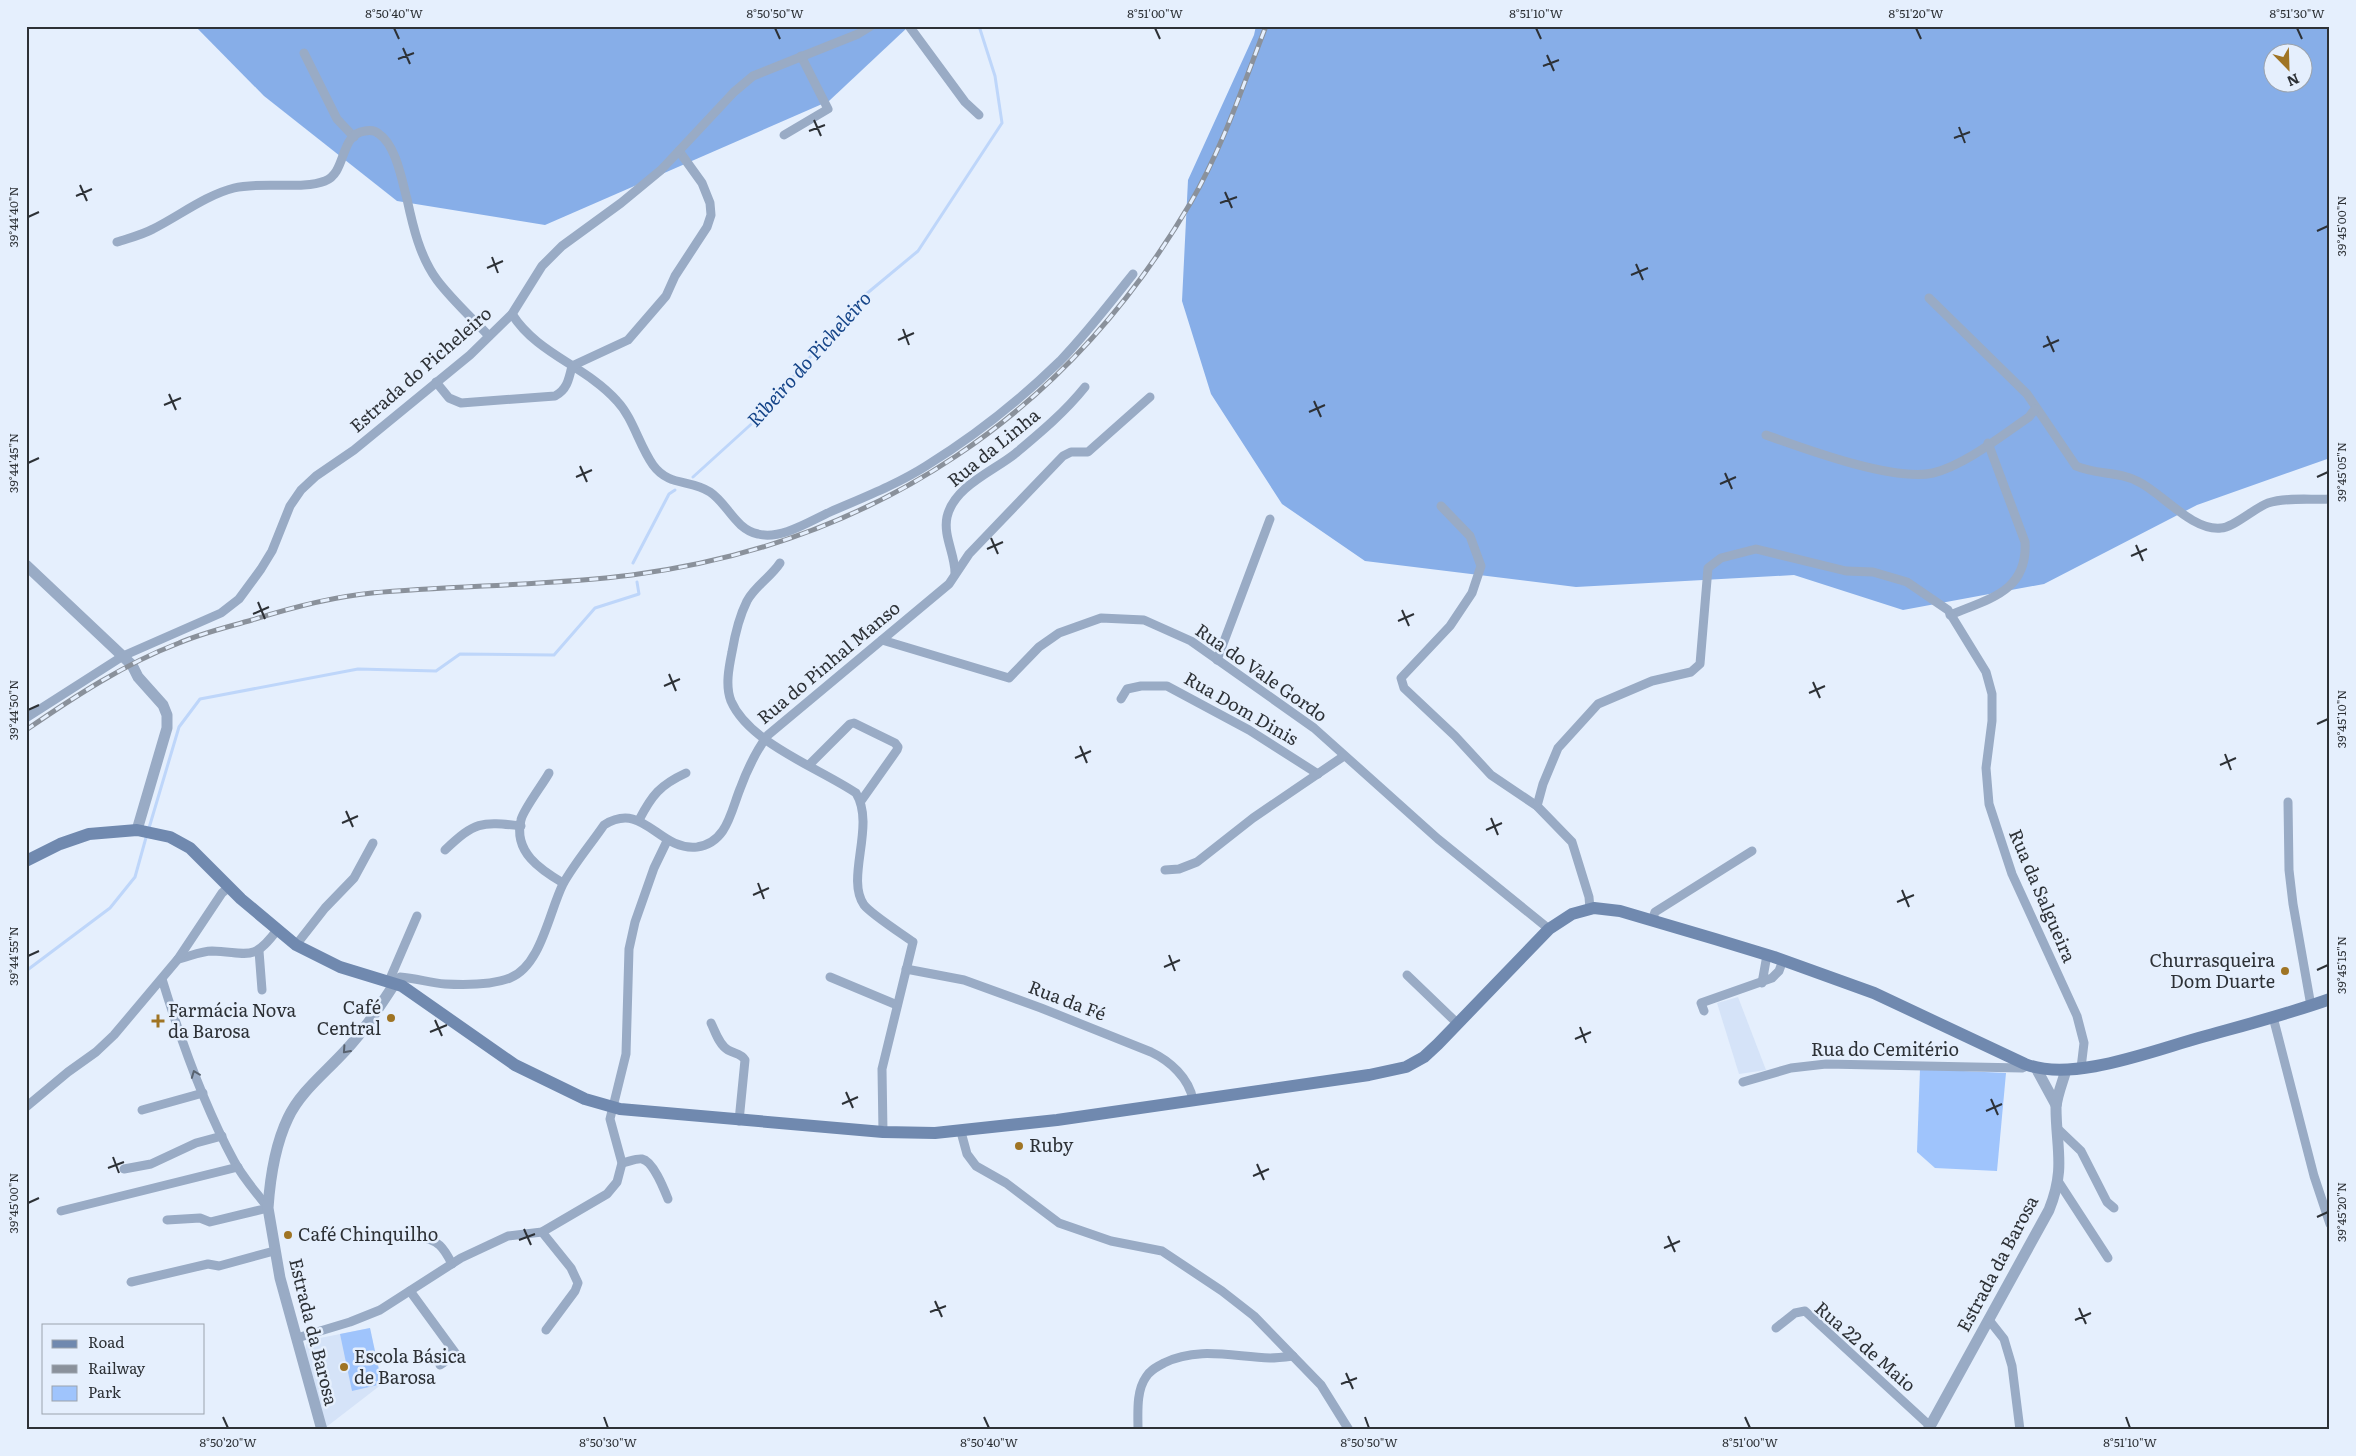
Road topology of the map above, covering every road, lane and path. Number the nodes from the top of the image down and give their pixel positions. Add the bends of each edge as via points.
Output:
1 (871, 26) edge
2 (909, 26) edge
3 (304, 53) dead end
4 (801, 56) junction
5 (979, 115) dead end
6 (784, 135) dead end
7 (354, 137) junction
8 (679, 151) junction
9 (117, 242) dead end
10 (1133, 274) dead end
11 (1930, 298) dead end
12 (512, 314) junction
13 (489, 336) junction
14 (572, 366) junction
15 (436, 382) junction
16 (1085, 387) dead end
17 (1150, 397) dead end
18 (2035, 409) junction
19 (1766, 435) dead end
20 (1988, 443) junction
21 (2330, 499) edge
22 (1441, 506) dead end
23 (1270, 519) dead end
24 (780, 563) dead end
25 (26, 565) edge
26 (955, 573) junction
27 (1950, 615) junction
28 (882, 640) junction
29 (123, 656) junction
30 (1217, 660) junction
31 (1121, 699) dead end
32 (26, 718) edge
33 (764, 740) junction
34 (1344, 756) junction
35 (809, 765) junction
36 (686, 773) dead end
37 (550, 774) dead end
38 (1318, 774) junction
39 (861, 801) junction
40 (2288, 802) dead end
41 (1537, 806) junction
42 (638, 820) junction
43 (521, 826) junction
44 (145, 831) junction
45 (667, 841) junction
46 (373, 843) dead end
47 (445, 850) dead end
48 (1752, 852) dead end
49 (26, 861) edge
50 (1165, 870) dead end
51 (563, 883) junction
52 (229, 887) junction
53 (1590, 909) junction
54 (417, 916) dead end
55 (1652, 920) junction
56 (1549, 929) junction
57 (276, 930) junction
58 (296, 945) junction
59 (259, 951) junction
60 (1767, 955) junction
61 (178, 959) junction
62 (1783, 960) junction
63 (906, 969) junction
64 (1408, 975) dead end
65 (830, 977) dead end
66 (162, 979) junction
67 (392, 982) junction
68 (1762, 983) junction
69 (262, 990) dead end
70 (2330, 999) edge
71 (897, 1005) junction
72 (2311, 1006) junction
73 (1704, 1011) dead end
74 (2273, 1017) junction
75 (711, 1023) dead end
76 (1458, 1024) junction
77 (2032, 1067) junction
78 (2081, 1068) junction
79 (2066, 1070) junction
80 (1743, 1082) dead end
81 (203, 1093) junction
82 (1193, 1100) junction
83 (2056, 1105) junction
84 (26, 1107) edge
85 (612, 1108) junction
86 (142, 1110) dead end
87 (739, 1121) junction
88 (2058, 1130) junction
89 (883, 1132) junction
90 (961, 1132) junction
91 (222, 1136) junction
92 (622, 1163) junction
93 (238, 1167) junction
94 (124, 1169) dead end
95 (2058, 1181) junction
96 (668, 1199) dead end
97 (268, 1208) junction
98 (2114, 1208) dead end
99 (61, 1211) dead end
100 (167, 1220) dead end
101 (2330, 1224) edge
102 (542, 1232) junction
103 (419, 1237) dead end
104 (274, 1251) junction
105 (2108, 1258) dead end
106 (452, 1264) junction
107 (131, 1282) dead end
108 (410, 1291) junction
109 (1989, 1320) junction
110 (1776, 1328) dead end
111 (546, 1330) dead end
112 (297, 1338) junction
113 (1293, 1356) junction
114 (440, 1365) dead end
115 (1929, 1428) edge
116 (322, 1430) edge
117 (1138, 1430) edge
118 (1349, 1430) edge
119 (2020, 1430) edge

1 - 4 street, Estrada do Picheleiro
2 - 5 street via 965,102
3 - 7 street via 337,119
4 - 6 street via 828,109
4 - 8 street, Estrada do Picheleiro via 753,76
7 - 9 street via 347,144 335,175 327,181 233,188 151,230
7 - 13 street via 358,132 372,130 387,142 400,169 415,236 430,268 437,280
8 - 12 street, Estrada do Picheleiro via 621,204 562,246 542,266
8 - 14 street via 702,183 710,203 707,227 666,296 628,340
10 - 14 street via 1060,361 956,447 886,487 770,536 749,531 711,492 665,477 653,465 620,403 605,388
11 - 18 street via 2020,388
12 - 13 street, Estrada do Picheleiro
12 - 14 street via 536,342
13 - 15 street, Estrada do Picheleiro
14 - 15 street via 562,393 555,396 461,403 449,398
15 - 29 street, Estrada do Picheleiro via 301,490 290,506 268,557 239,599 213,616
16 - 26 street, Rua da Linha via 1054,421 952,504 947,518 947,539 955,562
17 - 26 street, Rua do Pinhal Manso via 1088,452 1071,452 1063,456 988,533
18 - 20 street via 2029,417
18 - 21 street via 2076,466 2140,482 2180,513 2210,527 2223,529 2269,503
19 - 20 street via 1836,458 1912,475 1932,473 1954,465
20 - 27 street via 2025,542 2026,558 2022,570 2007,590
22 - 41 street via 1470,536 1481,566 1472,593 1450,626 1401,678 1404,688 1491,775
23 - 30 street
24 - 33 street via 773,575 749,598 743,610 729,671 730,700
25 - 29 street
26 - 28 street, Rua do Pinhal Manso via 950,584
27 - 41 street, Rua da Salgueira via 1948,610 1907,582 1873,572 1846,571 1756,549 1722,558 1708,568 1700,664 1691,672 1652,681 1598,704 1558,748
27 - 78 street, Rua da Salgueira via 1986,672 1992,694 1986,768 1990,804 2012,874 2077,1016 2084,1043
28 - 30 street, Rua do Vale Gordo via 1009,678 1039,647 1059,632 1101,618 1144,620 1191,642
28 - 33 street, Rua do Pinhal Manso
29 - 32 street, Estrada do Picheleiro
29 - 44 street via 163,705 167,715
30 - 34 street, Rua do Vale Gordo via 1314,728
31 - 38 street, Rua Dom Dinis via 1127,689 1167,686 1249,730
33 - 35 street
33 - 45 street, Rua do Pinhal Manso via 719,837 698,847
34 - 38 street
34 - 56 street, Rua do Vale Gordo via 1438,839
35 - 39 street via 856,793
35 - 39 street via 850,724 895,743 897,750
36 - 42 street via 657,790
37 - 43 street via 521,820
38 - 50 street via 1196,862 1179,869
39 - 63 street via 864,824 858,888 864,905 913,942
40 - 72 street via 2289,870
41 - 53 street via 1572,842
42 - 45 street, Rua do Pinhal Manso
42 - 51 street via 622,817 604,825
43 - 47 street via 483,823 460,836
43 - 51 street via 523,846 534,865
44 - 49 main road via 112,830 83,835
44 - 52 main road via 177,840 190,848
45 - 85 street via 654,868 629,949 626,1054
46 - 58 street via 354,878
48 - 55 street via 1655,912
51 - 67 street via 530,962 510,978 446,984 400,977
52 - 57 main road
52 - 61 street
53 - 55 main road via 1612,909
53 - 56 main road via 1572,914
54 - 67 street
55 - 60 main road
56 - 76 main road
57 - 58 main road
57 - 59 street
58 - 67 main road via 340,967
59 - 61 street via 237,954 211,951
59 - 69 street
60 - 62 main road
60 - 68 street
61 - 66 street
62 - 68 street via 1779,971
62 - 77 main road via 1874,993
63 - 71 street
63 - 82 street, Rua da Fé via 964,980 1166,1059 1187,1083
64 - 76 street
65 - 71 street
81 -> 66 street
66 - 84 street via 96,1052
67 - 85 main road via 418,996 515,1065 585,1099
67 -> 97 street, Estrada da Barosa via 362,1031 303,1095 288,1118 276,1156
68 - 73 street via 1702,1003
70 - 72 main road
71 - 89 street via 882,1069
72 - 74 main road
74 - 78 main road
74 - 101 street via 2314,1176
75 - 87 street via 722,1045 745,1060
76 - 82 main road via 1424,1057 1396,1070
77 - 79 main road
77 - 80 street, Rua do Cemitério via 1817,1064
77 - 83 street, Estrada da Barosa
78 - 79 main road
79 - 83 street, Estrada da Barosa
81 - 86 street
81 - 91 street
82 - 90 main road
83 - 88 street, Estrada da Barosa
85 - 87 main road
85 - 92 street via 610,1119
87 - 89 main road
88 - 95 street, Estrada da Barosa
88 - 98 street via 2081,1151 2107,1202
89 - 90 main road
90 - 113 street via 967,1154 976,1166 1006,1183 1058,1222 1111,1241 1162,1252 1254,1316
91 - 93 street
91 - 94 street via 196,1143 151,1164
92 - 96 street via 642,1159 648,1162
92 - 102 street via 617,1182 607,1194
93 - 97 street
93 - 99 street
95 - 105 street
95 - 109 street, Estrada da Barosa via 2048,1210
97 - 100 street via 210,1222 200,1218
97 - 104 street, Estrada da Barosa
102 - 106 street via 508,1236
102 - 111 street via 571,1268 578,1283
103 - 106 street via 436,1241
104 - 107 street via 219,1266 208,1264
104 - 112 street, Estrada da Barosa
106 - 108 street
108 - 112 street via 380,1310
108 - 114 street via 456,1354
109 - 115 street, Estrada da Barosa
109 - 119 street via 2004,1339 2012,1366
110 - 115 street, Rua 22 de Maio via 1795,1313 1805,1311
112 - 116 street, Estrada da Barosa
113 - 117 street via 1196,1354 1175,1358 1154,1368 1146,1376 1139,1401
113 - 118 street via 1321,1385

